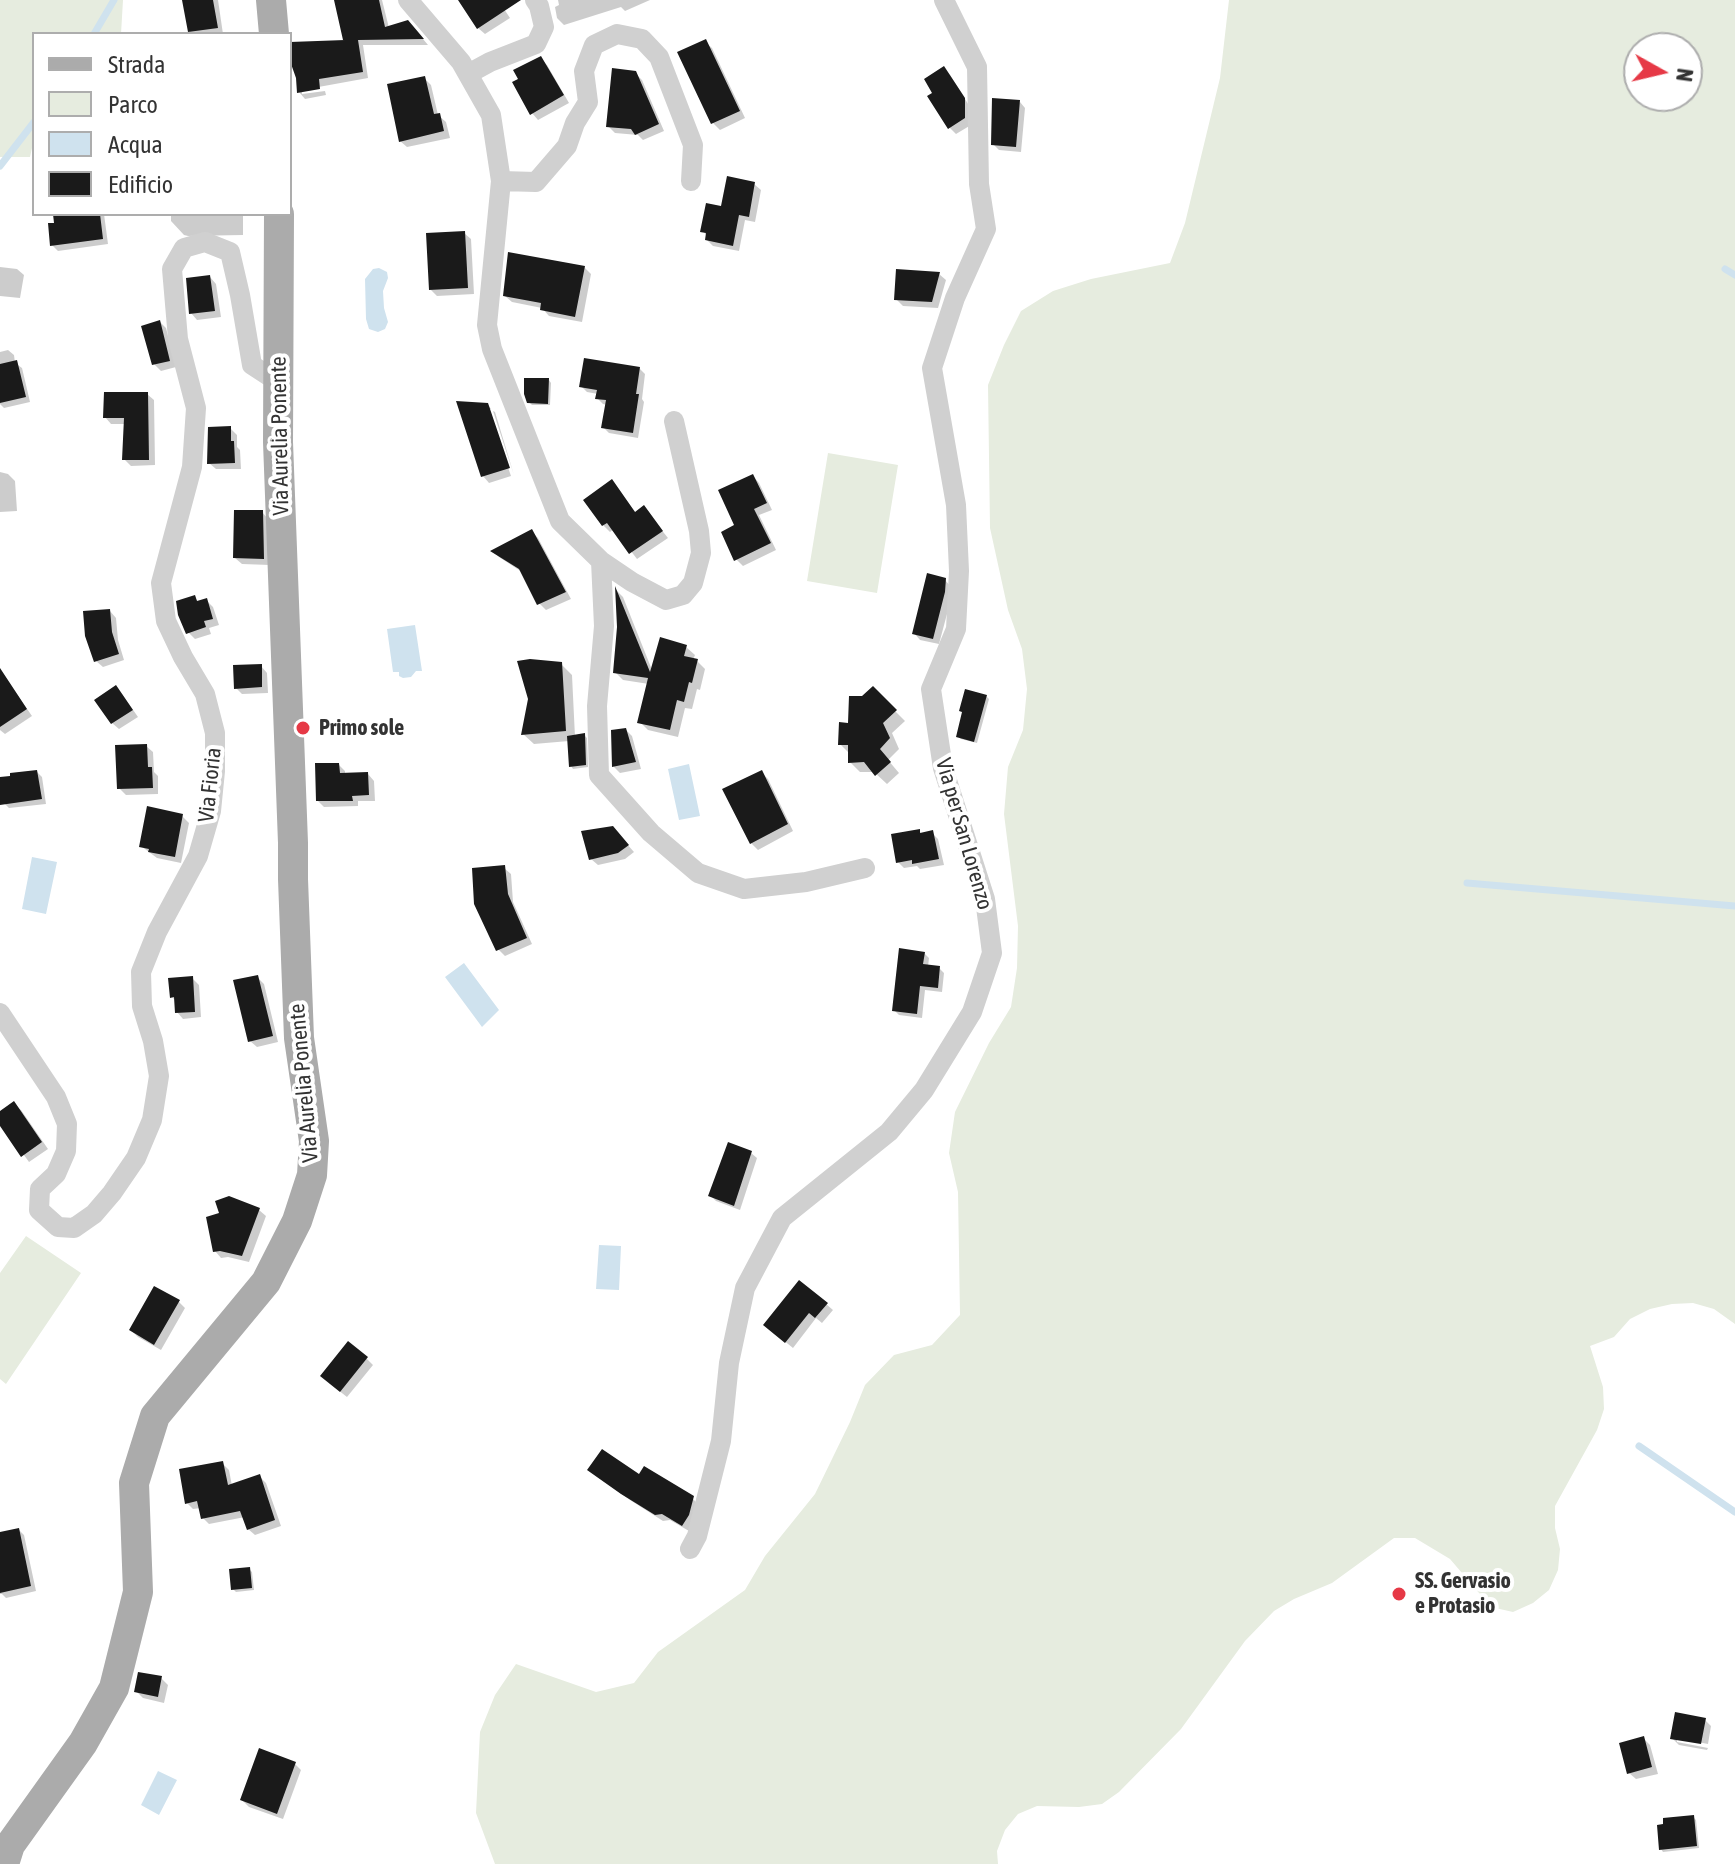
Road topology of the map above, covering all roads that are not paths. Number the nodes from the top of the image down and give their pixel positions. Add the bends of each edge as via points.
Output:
1 (271, 0) edge
2 (408, 0) edge
3 (535, 0) edge
4 (944, 0) edge
5 (274, 32) edge
6 (468, 74) junction
7 (501, 181) junction
8 (691, 181) dead end
9 (279, 216) edge
10 (278, 382) junction
11 (674, 421) dead end
12 (601, 561) junction
13 (865, 868) dead end
14 (0, 1013) edge
15 (690, 1549) dead end
16 (4, 1864) edge

1 - 5 main road
2 - 6 street
3 - 6 street via 544,27 536,44
4 - 15 street, Via per San Lorenzo via 977,67 979,184 986,229 932,368 956,505 959,571 956,629 931,689 943,768 985,899 992,953 972,1012 924,1090 889,1132 782,1218 745,1288 729,1363 721,1441
6 - 7 street via 491,115
7 - 8 street via 536,182 567,146 588,102 584,71 594,45 617,34 642,39 659,57 693,145
7 - 12 street via 487,325 492,349 560,521
9 - 10 main road, Via Aurelia Ponente
10 - 14 street, Via Fioria via 252,365 230,252 205,242 184,248 172,269 178,339 196,408 192,467 161,583 166,621 205,694 215,733 211,811 198,856 141,972 142,1006 159,1076 152,1120 136,1158 112,1193 74,1228 58,1227 39,1210 40,1189 56,1174 66,1151 67,1124 56,1097
10 - 16 main road, Via Aurelia Ponente via 299,1038 314,1141 312,1175 297,1221 266,1282 155,1416 134,1483 138,1592 114,1688 83,1743 10,1845
11 - 12 street via 699,531 701,553 693,583 683,595 666,600
12 - 13 street via 599,775 651,833 698,873 744,889

